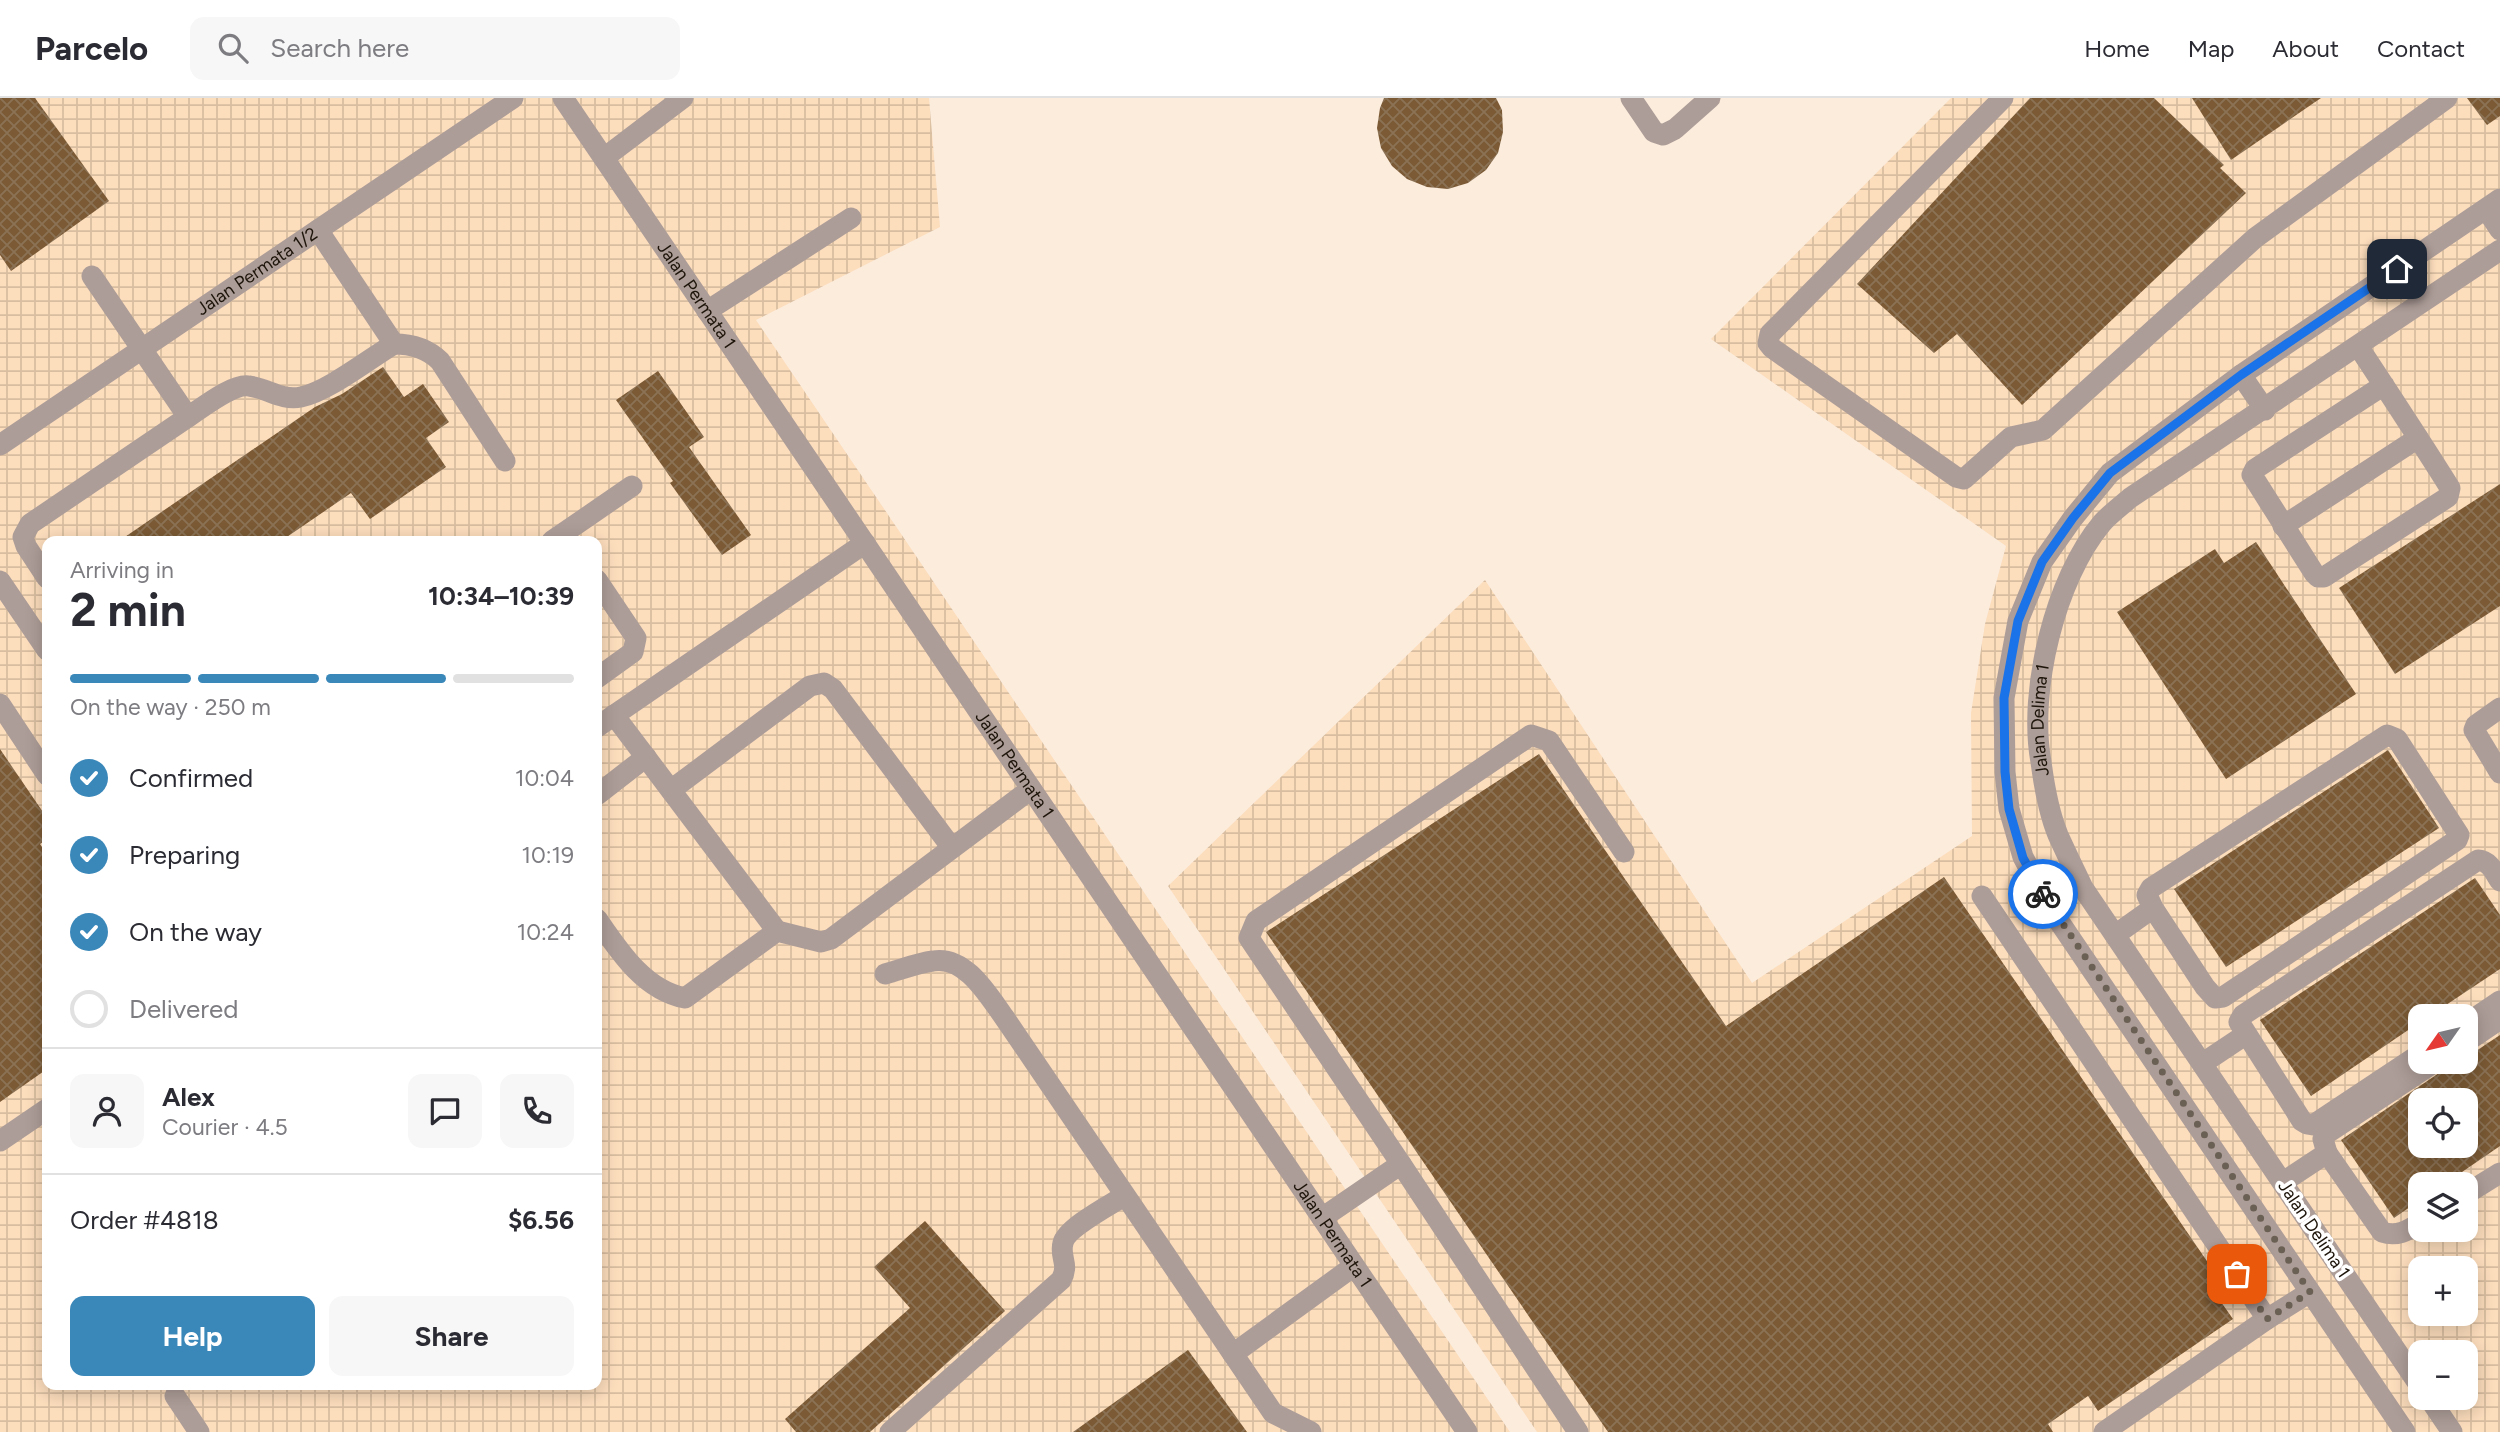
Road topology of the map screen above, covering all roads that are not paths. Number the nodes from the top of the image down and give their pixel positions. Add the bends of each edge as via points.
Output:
1 (513, 98) edge
2 (563, 98) edge
3 (683, 98) edge
4 (1631, 98) edge
5 (1710, 98) edge
6 (2003, 98) edge
7 (2447, 98) edge
8 (604, 158) junction
9 (2493, 204) edge
10 (851, 218) dead end
11 (318, 230) junction
12 (2500, 230) edge
13 (2500, 250) edge
14 (92, 276) dead end
15 (707, 311) junction
16 (394, 344) junction
17 (2358, 346) junction
18 (142, 349) junction
19 (2241, 375) junction
20 (2384, 385) junction
21 (2265, 410) junction
22 (188, 417) junction
23 (2418, 438) junction
24 (0, 445) edge
25 (505, 461) dead end
26 (632, 486) dead end
27 (2283, 526) junction
28 (565, 536) edge
29 (865, 543) junction
30 (42, 570) edge
31 (0, 581) edge
32 (602, 587) edge
33 (42, 643) edge
34 (602, 674) edge
35 (0, 704) edge
36 (2500, 708) edge
37 (606, 721) edge
38 (646, 757) junction
39 (42, 767) edge
40 (2500, 773) edge
41 (1031, 789) junction
42 (602, 790) edge
43 (671, 790) junction
44 (952, 848) junction
45 (1624, 852) dead end
46 (2500, 881) edge
47 (1982, 896) dead end
48 (2153, 908) junction
49 (602, 926) edge
50 (777, 931) junction
51 (2115, 935) junction
52 (884, 974) dead end
53 (2500, 1001) edge
54 (2478, 1016) edge
55 (2500, 1019) edge
56 (2478, 1034) edge
57 (2245, 1035) junction
58 (2408, 1062) edge
59 (2203, 1063) junction
60 (2417, 1074) edge
61 (42, 1113) edge
62 (0, 1141) edge
63 (2327, 1153) junction
64 (1401, 1164) junction
65 (2500, 1173) edge
66 (2283, 1182) junction
67 (2478, 1187) edge
68 (1124, 1196) junction
69 (1322, 1219) junction
70 (2408, 1230) edge
71 (1354, 1266) junction
72 (2310, 1292) junction
73 (2267, 1319) junction
74 (1233, 1354) junction
75 (2408, 1368) edge
76 (175, 1396) dead end
77 (2437, 1410) edge
78 (199, 1432) edge
79 (890, 1432) edge
80 (1311, 1432) edge
81 (1467, 1432) edge
82 (1578, 1432) edge
83 (2104, 1432) edge
84 (2405, 1432) edge
85 (2452, 1432) edge

1 - 11 street, Jalan Permata 1/2
2 - 8 street, Jalan Permata 1
3 - 8 street
4 - 5 street via 1654,132 1663,135
6 - 7 street via 1770,334 1768,343 1956,477 1964,478 2011,437 2043,430 2255,238
8 - 15 street, Jalan Permata 1
9 - 12 street
9 - 19 street, Jalan Delima 1
10 - 15 street
11 - 16 street
11 - 18 street, Jalan Permata 1/2
13 - 17 street, Jalan Delima 1
14 - 18 street
15 - 29 street, Jalan Permata 1
16 - 22 street via 300,397 281,397 247,385
16 - 25 street via 431,352 440,361
17 - 20 street
17 - 21 street, Jalan Delima 1
18 - 22 street
18 - 24 street, Jalan Permata 1/2
19 - 21 street
19 - 72 street, Jalan Delima 1 via 2110,473 2042,562 2018,621 2004,698 2005,772 2009,809 2023,858 2053,911
20 - 23 street
20 - 27 street via 2255,469 2254,481
21 - 51 street, Jalan Delima 1 via 2130,498 2102,523 2077,561 2059,606 2037,708 2040,760 2057,832 2083,888
22 - 30 street via 30,523 23,537
23 - 27 street
23 - 27 street via 2450,488 2448,497 2392,534 2318,577
26 - 28 street
29 - 37 street
29 - 41 street, Jalan Permata 1
31 - 33 street
32 - 34 street via 636,638 633,652
35 - 39 street
36 - 40 street via 2474,730
37 - 38 street
38 - 42 street
38 - 43 street
41 - 44 street
41 - 69 street, Jalan Permata 1
43 - 44 street via 810,686 824,683
43 - 50 street
44 - 50 street via 831,939 821,942
45 - 64 street via 1549,741 1531,735 1255,920 1249,939
46 - 57 street via 2489,864 2478,860 2244,1015 2239,1022
47 - 73 street
48 - 48 street via 2205,986 2215,998 2223,997 2459,835 2397,739 2387,736 2151,888 2147,895
48 - 51 street
49 - 50 street via 631,967 685,998
51 - 59 street, Jalan Delima 1
52 - 68 street via 936,960 973,975
53 - 54 street
55 - 56 street
57 - 58 street via 2302,1121 2313,1125
57 - 59 street
59 - 66 street, Jalan Delima 1
60 - 63 street via 2326,1134
61 - 62 street
63 - 66 street
63 - 70 street via 2382,1232 2392,1235
64 - 69 street
64 - 82 street
65 - 67 street
66 - 75 street, Jalan Delima 1
68 - 74 street
68 - 79 street via 1066,1234 1062,1244 1066,1271 1061,1280
69 - 71 street, Jalan Permata 1
71 - 74 street
71 - 81 street, Jalan Permata 1
72 - 73 street
72 - 84 street, Jalan Delima 1
73 - 83 street
74 - 80 street via 1273,1413
76 - 78 street
77 - 85 street

